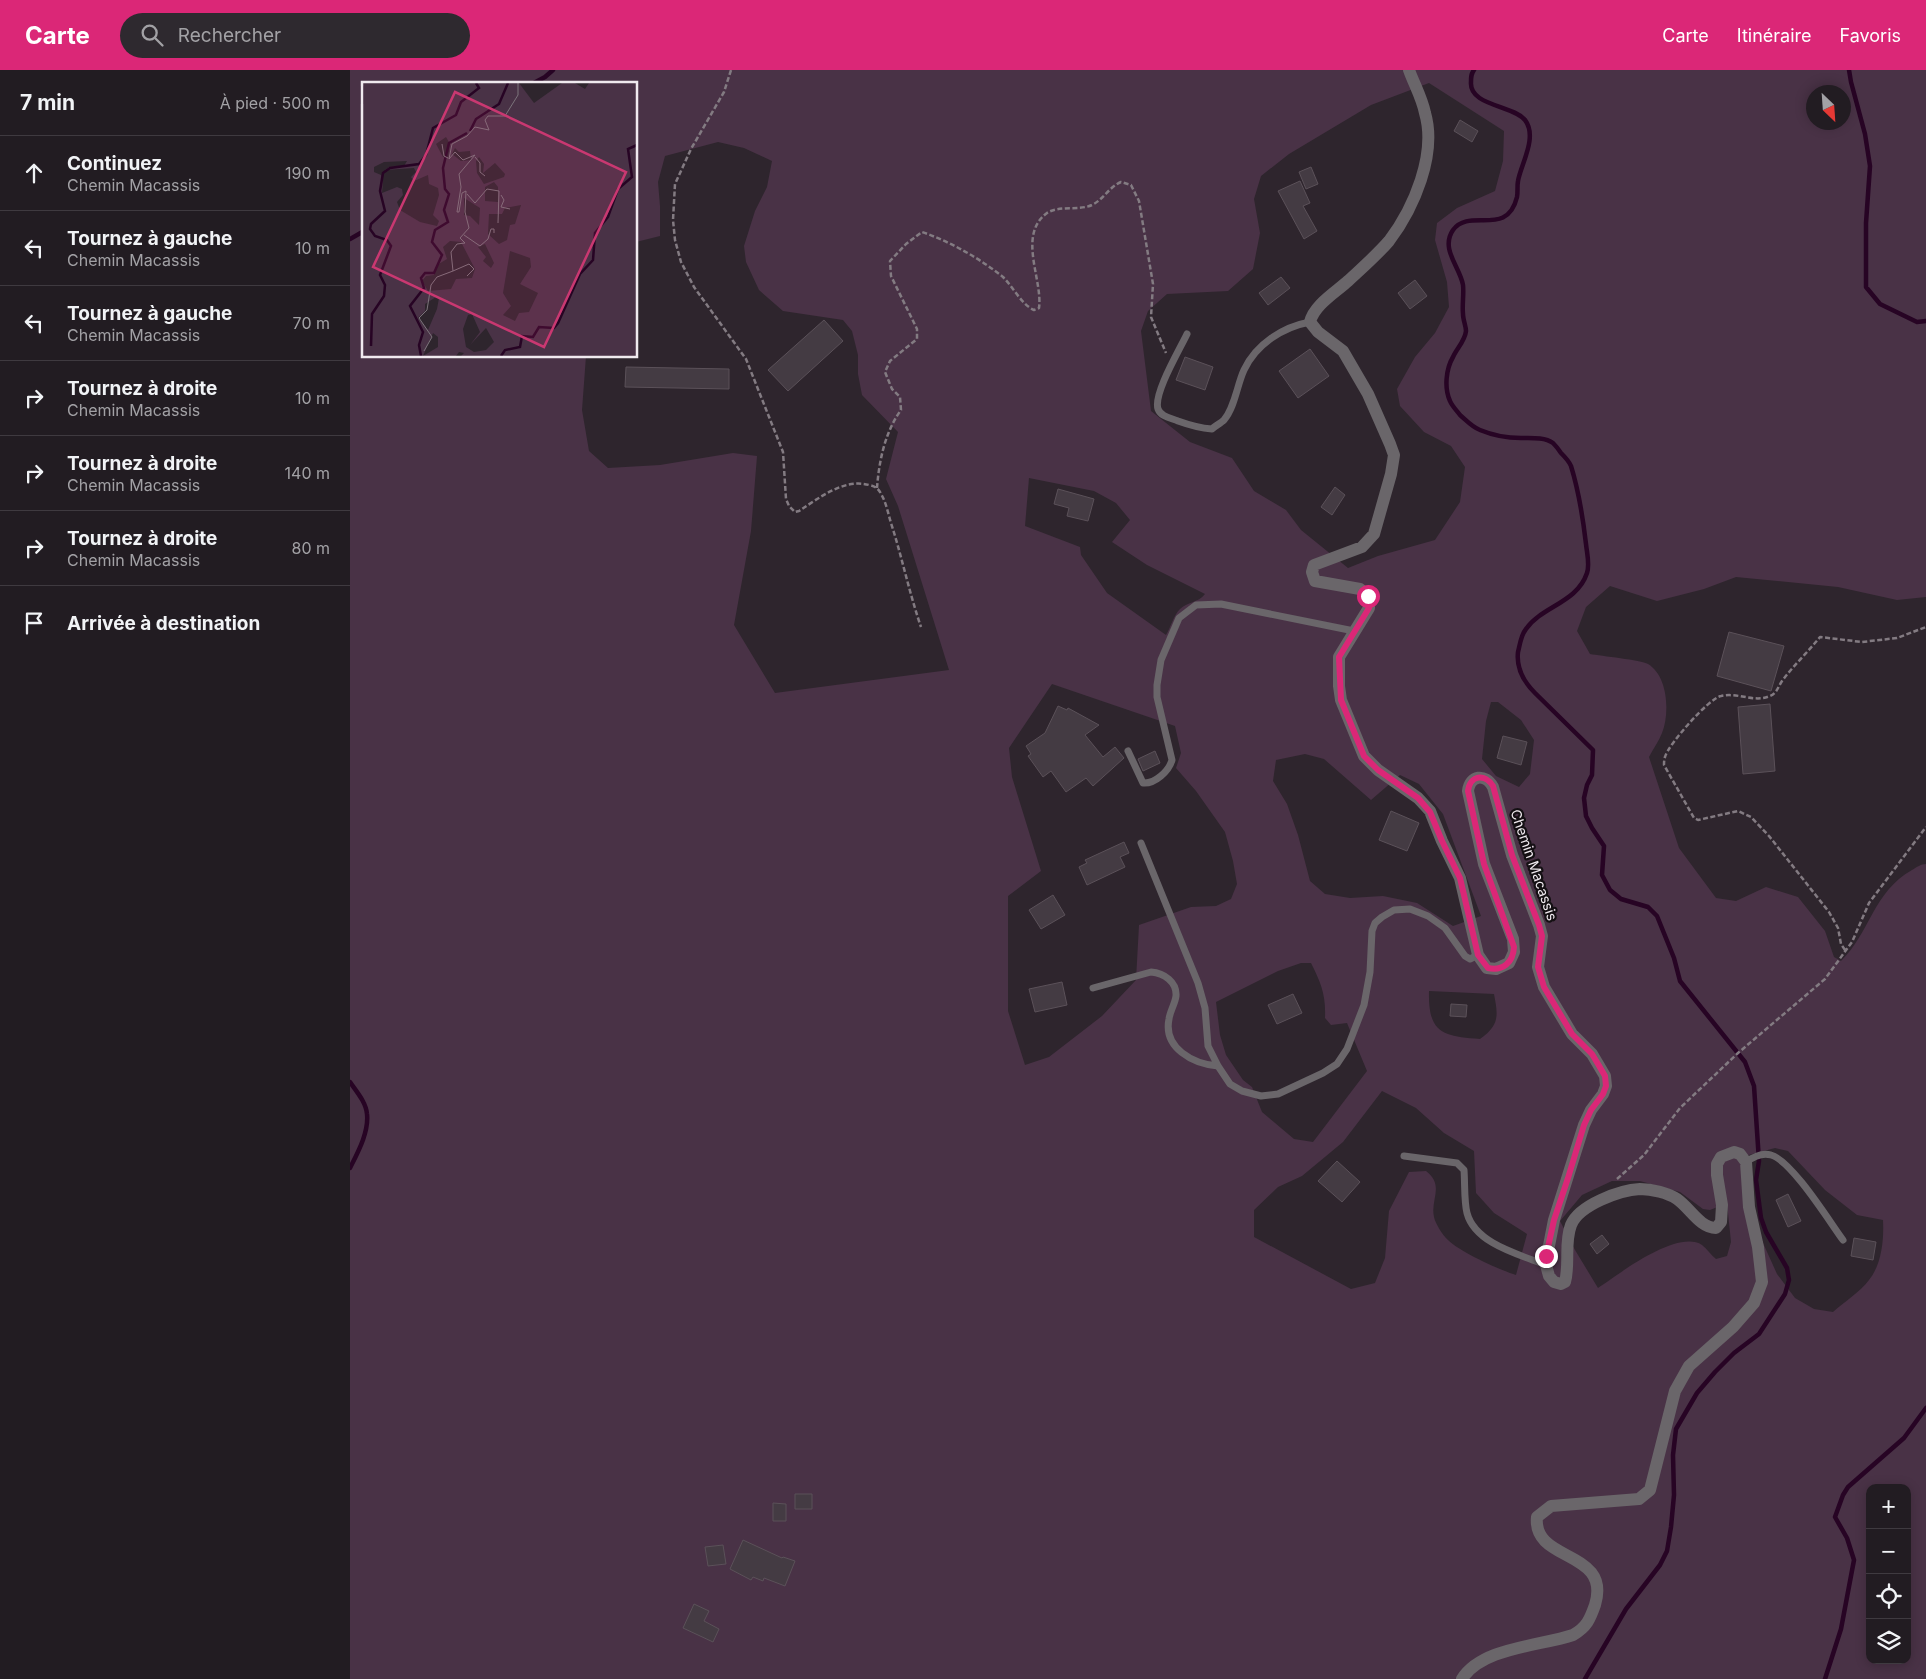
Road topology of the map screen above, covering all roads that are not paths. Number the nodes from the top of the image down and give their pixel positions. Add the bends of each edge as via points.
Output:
1 (1409, 70) edge
2 (1310, 322) junction
3 (1187, 334) dead end
4 (1354, 631) junction
5 (1128, 751) dead end
6 (1141, 842) dead end
7 (1478, 955) junction
8 (1093, 988) dead end
9 (1218, 1066) junction
10 (1404, 1156) dead end
11 (1750, 1159) junction
12 (1843, 1240) dead end
13 (1546, 1265) junction
14 (1462, 1679) edge

1 - 2 street via 1426,113 1427,161 1421,178 1405,216 1388,241 1318,308
2 - 3 lane via 1293,325 1254,353 1224,419 1212,429 1197,428 1163,416 1158,410 1157,398
2 - 4 street via 1346,355 1368,394 1394,456 1374,534 1362,547 1314,565 1312,572 1315,581 1360,590 1368,596 1369,608
4 - 5 lane via 1221,604 1196,605 1179,618 1161,660 1157,697 1172,760 1170,767 1154,781 1144,783
4 - 7 street via 1339,657 1341,700 1364,756 1418,798 1430,812 1460,878
6 - 9 lane via 1198,983 1205,1008 1208,1046
7 - 9 lane via 1470,959 1465,956 1445,928 1428,916 1410,909 1394,910 1375,923 1372,931 1364,1005 1347,1049 1337,1064 1278,1094 1261,1096 1230,1084
7 - 13 street, Chemin Macassis via 1488,968 1496,969 1509,963 1514,947 1479,846 1468,791 1473,779 1482,777 1493,786 1512,855 1539,925 1542,936 1538,967 1544,987 1572,1034 1592,1054 1605,1076 1606,1086 1584,1125 1554,1220
8 - 9 lane via 1151,972 1168,978 1175,987 1176,996 1168,1020 1170,1040 1189,1057
10 - 13 lane via 1457,1163 1464,1170 1467,1214 1473,1225 1499,1247
11 - 12 lane via 1764,1154 1779,1159 1796,1176
11 - 13 street via 1734,1152 1721,1157 1717,1164 1722,1205 1721,1222 1716,1228 1700,1222 1687,1206 1674,1197 1640,1189 1604,1199 1573,1220 1565,1282 1554,1282
11 - 14 street via 1749,1207 1762,1282 1754,1303 1733,1328 1689,1366 1675,1391 1650,1490 1639,1499 1551,1506 1537,1517 1536,1526 1545,1541 1583,1564 1596,1579 1597,1598 1590,1620 1573,1635 1490,1658 1471,1669

